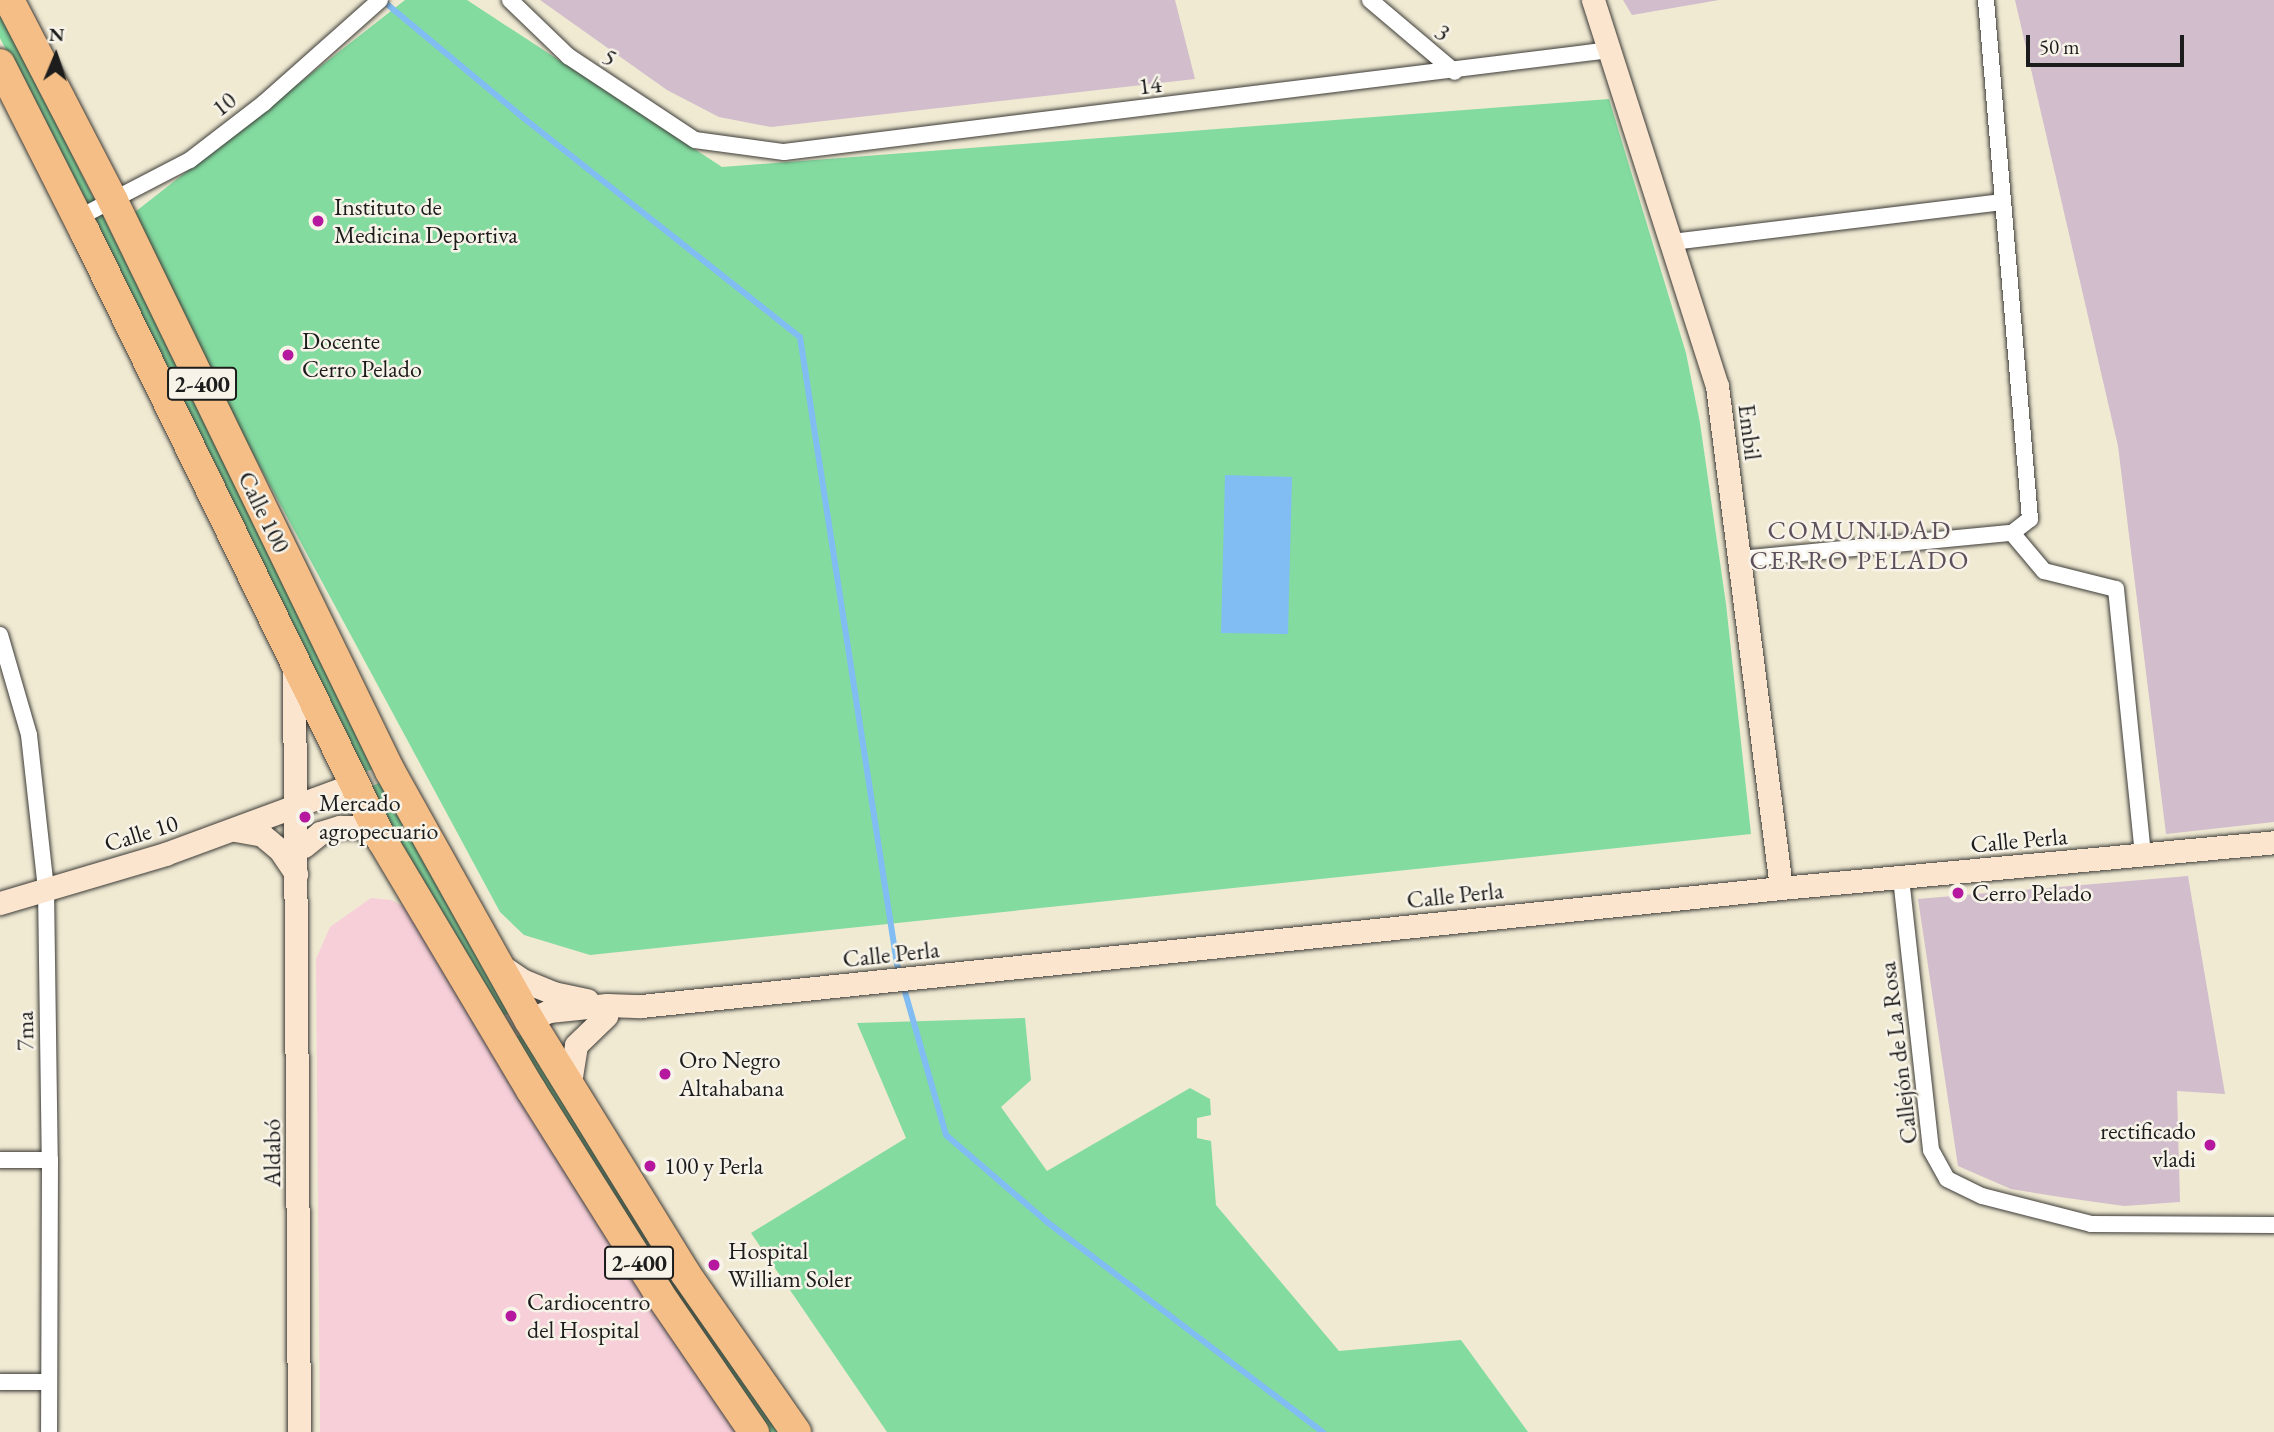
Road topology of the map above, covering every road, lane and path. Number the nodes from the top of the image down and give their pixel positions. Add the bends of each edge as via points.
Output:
1 (9, 0) edge
2 (510, 0) edge
3 (1370, 0) edge
4 (1593, 0) edge
5 (1986, 0) edge
6 (375, 4) edge
7 (1610, 50) junction
8 (0, 64) edge
9 (1455, 72) junction
10 (695, 140) joint
11 (113, 201) junction
12 (2001, 202) junction
13 (78, 218) junction
14 (1672, 242) junction
15 (2012, 533) junction
16 (1740, 559) junction
17 (0, 635) edge
18 (293, 658) junction
19 (7, 681) edge
20 (390, 771) junction
21 (353, 785) junction
22 (296, 808) junction
23 (235, 830) junction
24 (382, 840) junction
25 (2274, 842) edge
26 (304, 846) junction
27 (2143, 855) junction
28 (296, 874) junction
29 (1901, 878) junction
30 (1781, 888) junction
31 (46, 889) junction
32 (0, 903) edge
33 (496, 963) junction
34 (607, 1011) junction
35 (529, 1020) junction
36 (496, 1031) junction
37 (570, 1083) junction
38 (0, 1160) edge
39 (50, 1160) junction
40 (2274, 1225) edge
41 (0, 1382) edge
42 (47, 1382) junction
43 (48, 1432) edge
44 (299, 1432) edge
45 (754, 1432) edge
46 (796, 1432) edge

1 - 11 highway, Calle 100 / 2-400
2 - 10 street, 5 via 568,56
3 - 9 street, 3
4 - 7 main road, Embil
5 - 12 street
6 - 11 street, 10 via 264,103 190,160
7 - 9 street, 14
7 - 14 main road, Embil
8 - 13 highway, Calle 100 / 2-400
9 - 10 street, 14 via 784,152
11 - 13 street, 10
11 - 20 highway, Calle 100 / 2-400
12 - 14 street
12 - 15 street via 2030,519
13 - 18 highway, Calle 100 / 2-400
14 - 16 main road, Embil via 1717,386
15 - 16 street
15 - 27 street via 2044,571 2116,589
16 - 30 main road, Embil
17 - 19 street, 7ma
18 - 21 highway, Calle 100 / 2-400
18 - 22 main road, Aldabó
19 - 31 street, 7ma via 29,735
20 - 21 highway
20 - 33 highway, Calle 100 / 2-400
21 - 22 main road, Calle 10
21 - 24 highway, Calle 100 / 2-400
21 - 26 main road, Aldabó via 323,807
22 - 23 main road, Calle 10
22 - 28 main road, Aldabó
23 - 28 main road via 262,835 280,850
23 - 31 main road, Calle 10
24 - 26 main road via 360,827 340,827 320,833
24 - 36 highway, Calle 100 / 2-400
25 - 27 main road, Calle Perla
26 - 28 main road, Aldabó
27 - 29 main road, Calle Perla
28 - 44 main road, Aldabó
29 - 30 main road, Calle Perla
29 - 40 street, Callejón de La Rosa via 1931,1150 1947,1178 1982,1196 2091,1224
30 - 34 main road, Calle Perla
31 - 32 main road, Calle 10
31 - 39 street, 7ma
33 - 34 main road via 524,981
33 - 35 highway, Calle 100 / 2-400
34 - 35 main road, Calle Perla via 548,1012
34 - 37 main road via 576,1045
35 - 36 highway
35 - 37 highway, 2-400
36 - 45 highway, 2-400 via 658,1293
37 - 46 highway, 2-400 via 685,1273
38 - 39 street
39 - 42 street, 7ma
41 - 42 street
42 - 43 street, 7ma

